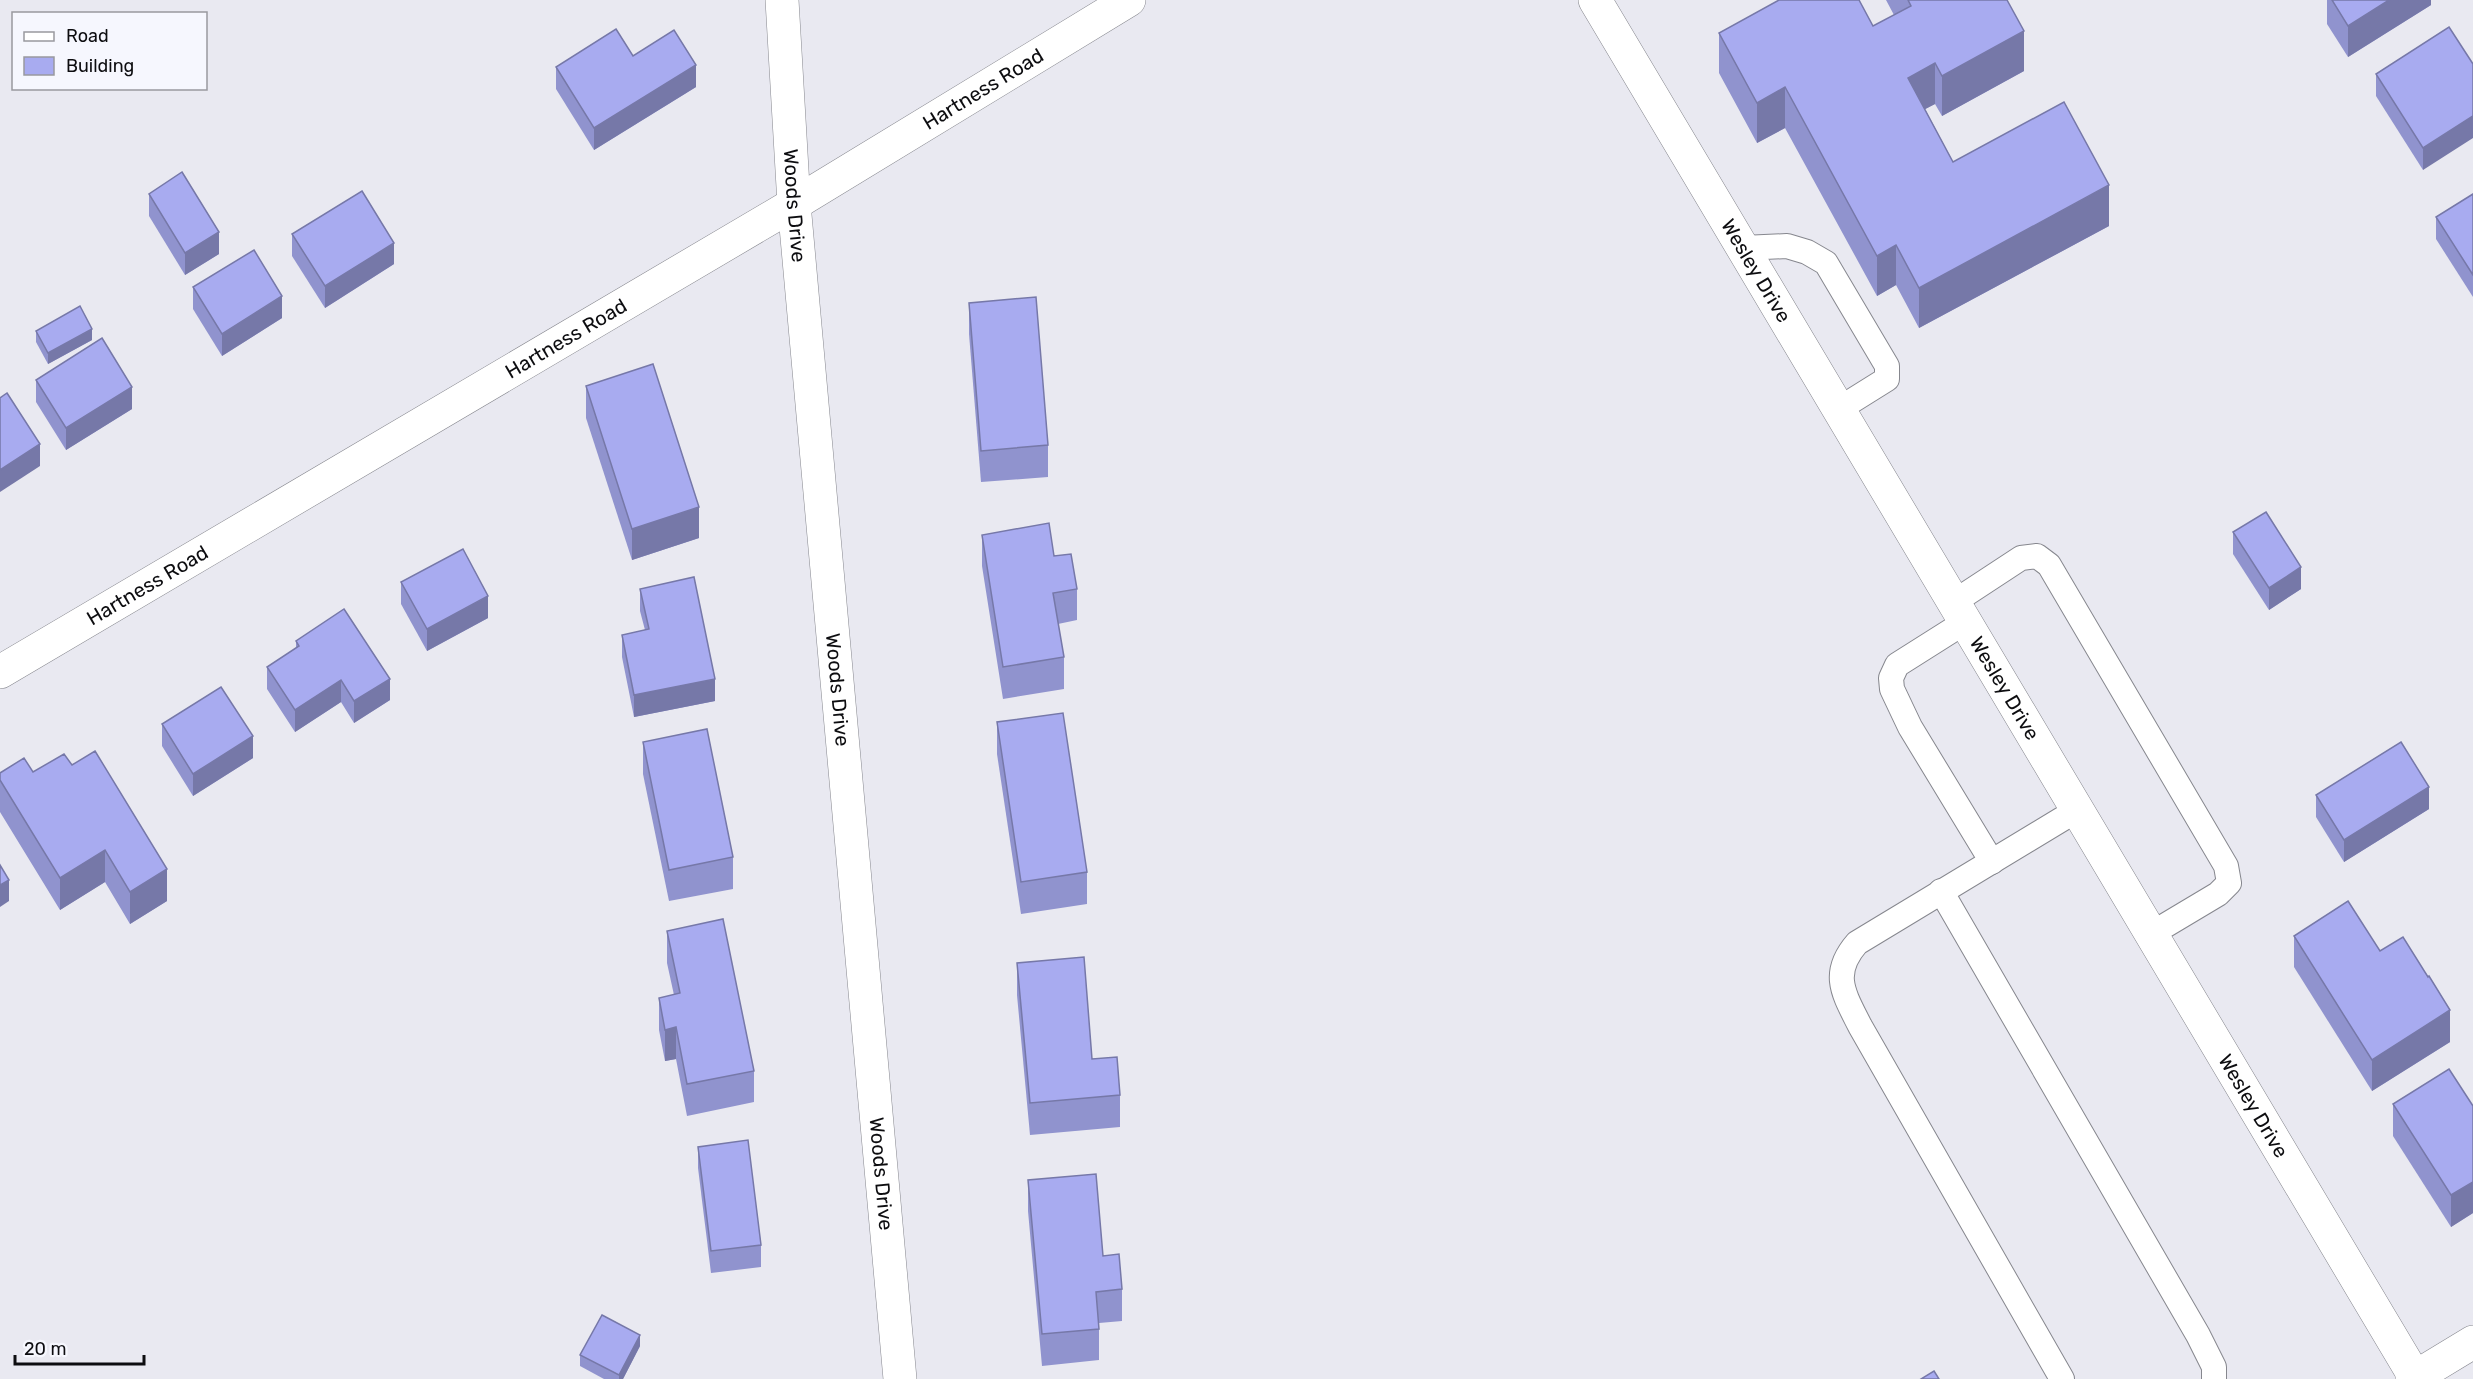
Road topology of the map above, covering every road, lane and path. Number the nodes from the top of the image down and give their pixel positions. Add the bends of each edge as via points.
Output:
1 (782, 0) edge
2 (1129, 0) edge
3 (1595, 0) edge
4 (794, 204) junction
5 (1743, 248) junction
6 (1839, 410) junction
7 (1959, 612) junction
8 (0, 672) edge
9 (2077, 810) junction
10 (1992, 862) junction
11 (1941, 891) junction
12 (2151, 934) junction
13 (2473, 1342) edge
14 (2414, 1378) edge
15 (900, 1379) edge
16 (2062, 1379) edge
17 (2214, 1379) edge

1 - 4 street, Woods Drive
2 - 4 street, Hartness Road
3 - 5 street, Wesley Drive
4 - 8 street, Hartness Road
4 - 15 street, Woods Drive
5 - 6 street, Wesley Drive
5 - 6 lane via 1787,246 1826,263 1887,366 1887,379
6 - 7 street, Wesley Drive
7 - 9 street, Wesley Drive
7 - 10 lane via 1897,665 1892,689 1910,727
7 - 12 lane via 2021,558 2037,556 2055,575 2226,866 2229,883 2218,894
9 - 10 lane
9 - 12 street, Wesley Drive
10 - 11 lane
11 - 16 lane via 1857,943 1841,969 1842,990
11 - 17 lane via 2192,1325 2214,1367
12 - 14 street, Wesley Drive
13 - 14 street

